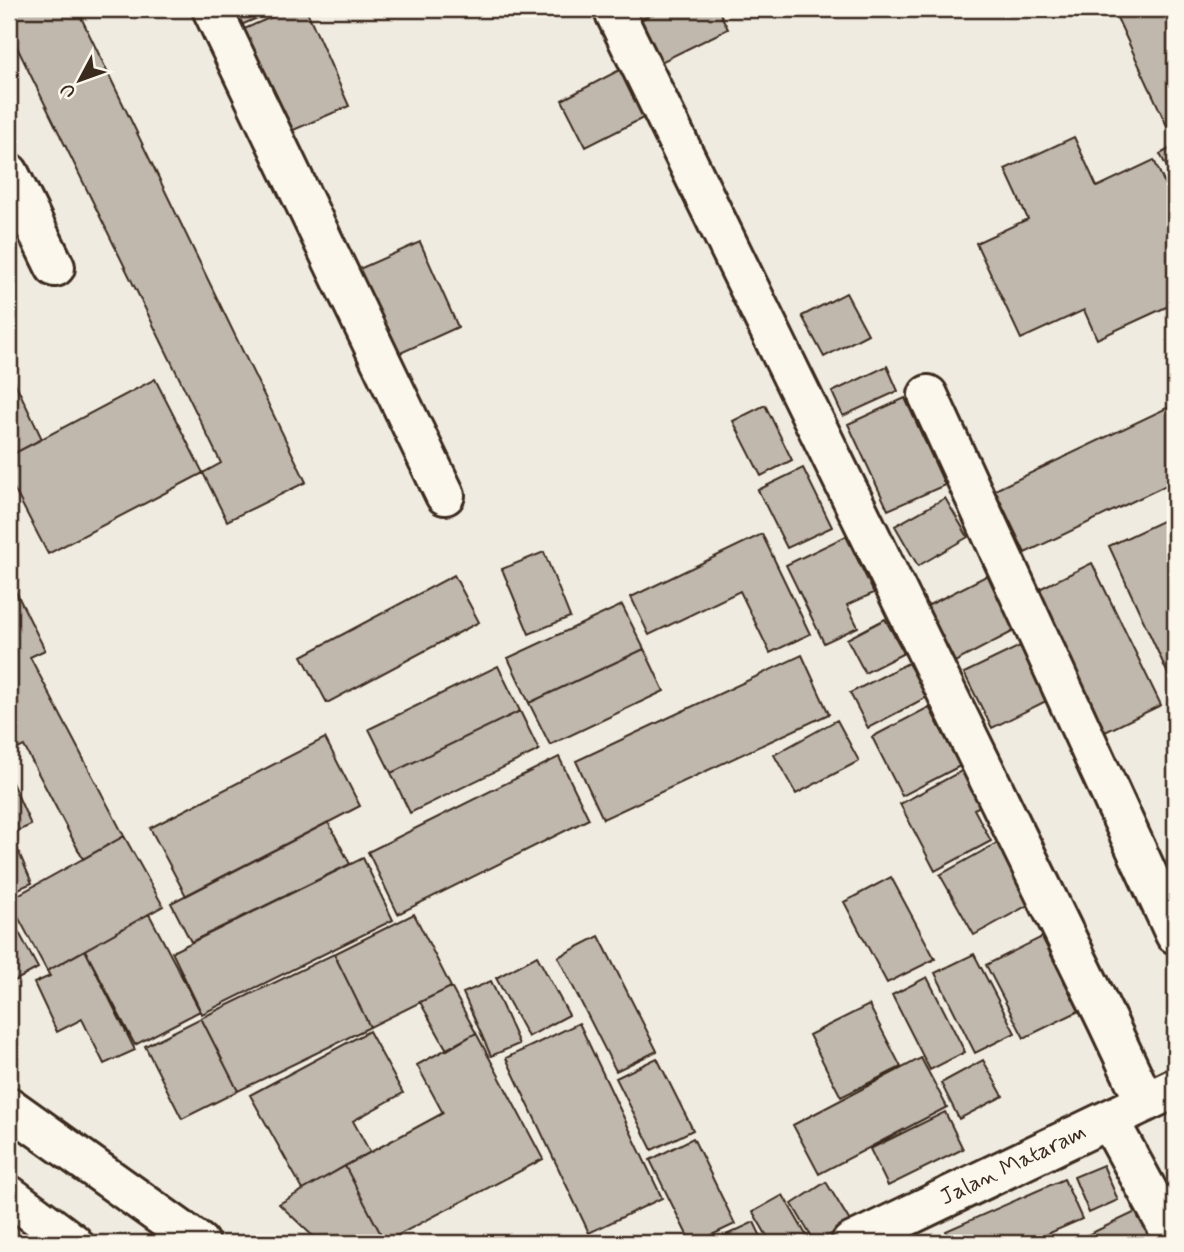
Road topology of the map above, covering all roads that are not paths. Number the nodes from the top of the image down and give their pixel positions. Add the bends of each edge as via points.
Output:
1 (212, 9) edge
2 (613, 9) edge
3 (9, 173) edge
4 (55, 267) dead end
5 (928, 395) dead end
6 (445, 495) dead end
7 (1175, 934) edge
8 (1160, 1095) edge
9 (9, 1107) edge
10 (1109, 1120) junction
11 (9, 1195) edge
12 (1175, 1241) edge
13 (73, 1243) edge
14 (199, 1243) edge
15 (851, 1243) edge

1 - 6 main road
2 - 8 main road via 1083,971
3 - 4 main road
5 - 7 main road
8 - 10 main road, Jalan Mataram
9 - 14 main road
10 - 12 main road
10 - 15 main road, Jalan Mataram
11 - 13 main road

